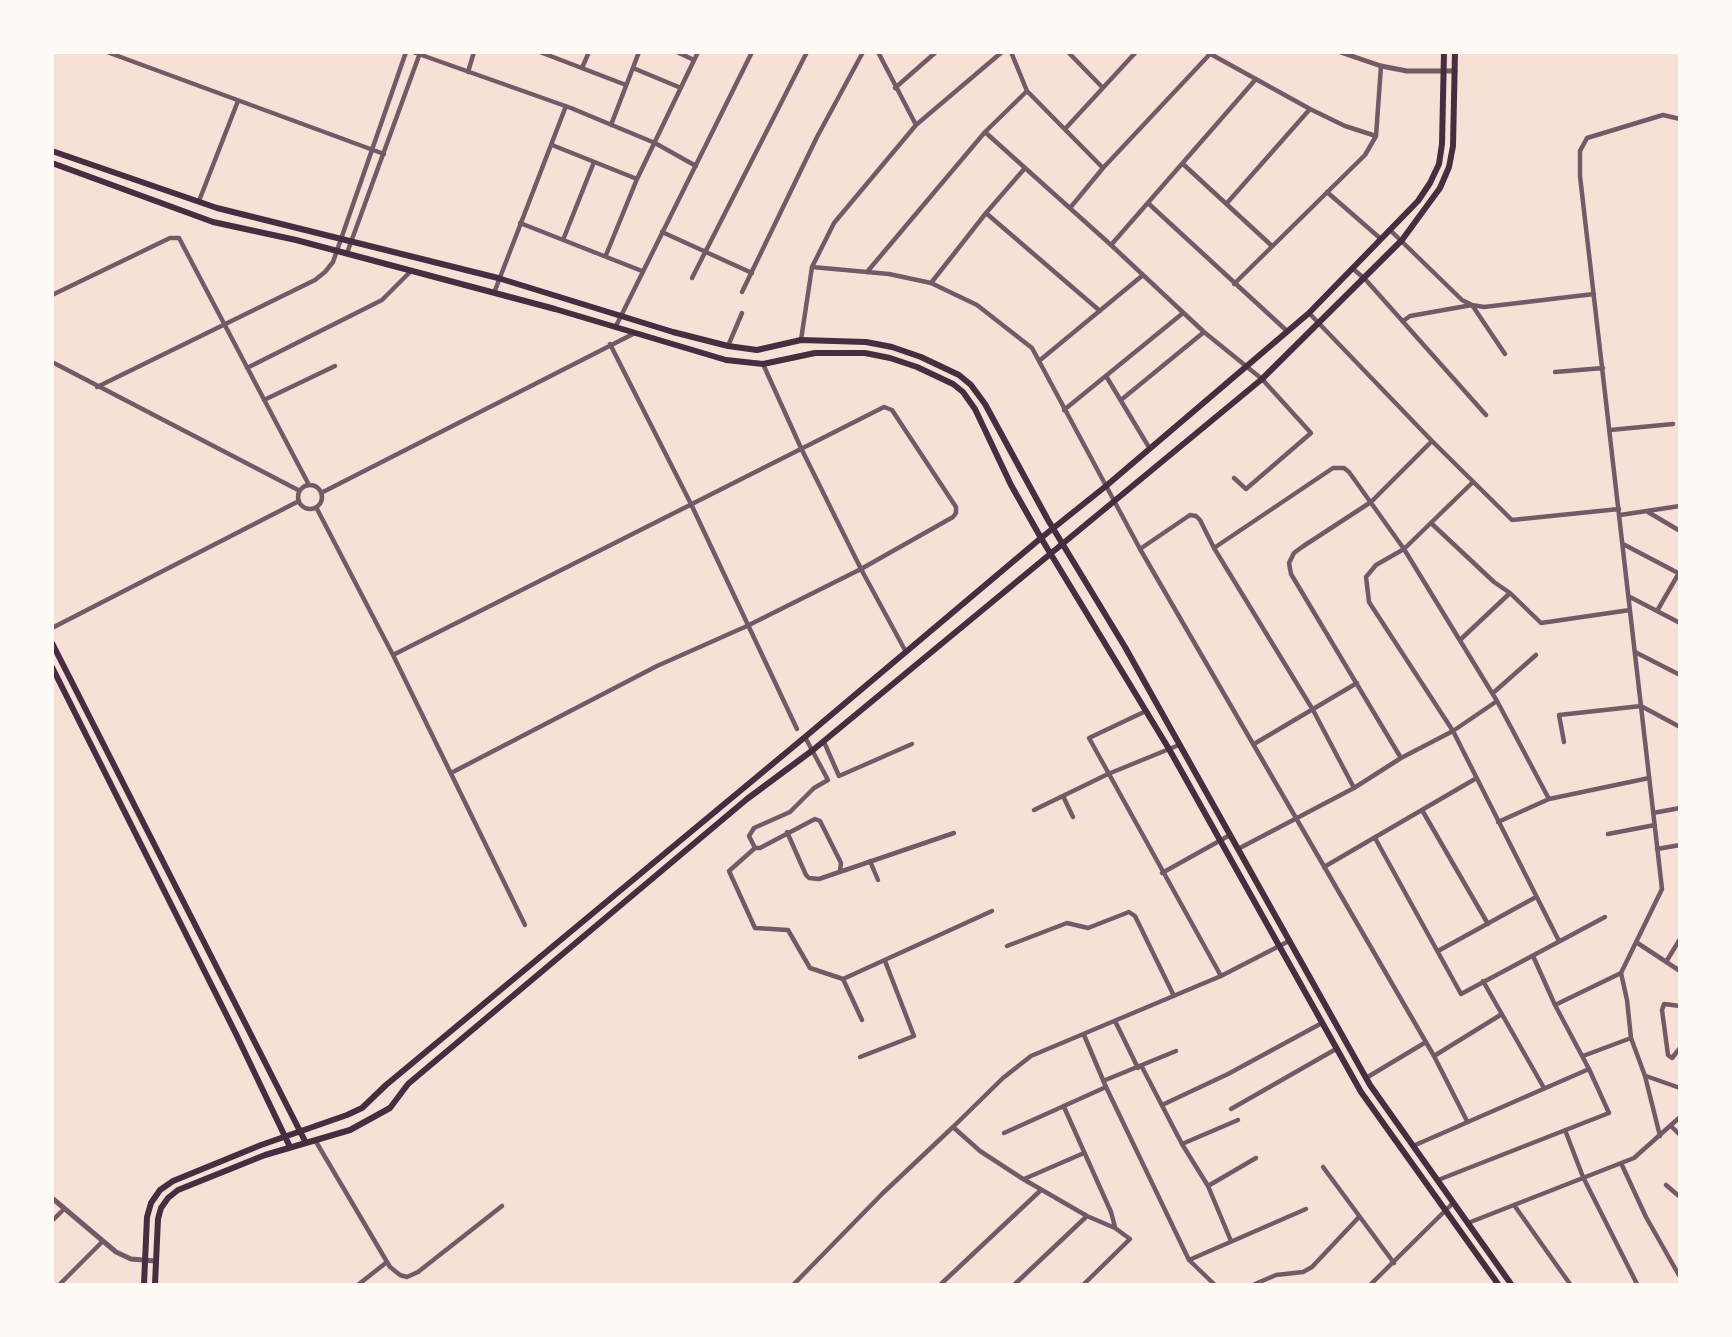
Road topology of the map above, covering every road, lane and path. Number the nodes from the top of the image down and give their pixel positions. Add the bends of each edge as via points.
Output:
1 (107, 52) edge
2 (406, 52) edge
3 (413, 52) edge
4 (474, 52) edge
5 (540, 52) edge
6 (589, 52) edge
7 (639, 52) edge
8 (677, 52) edge
9 (698, 52) edge
10 (752, 52) edge
11 (797, 52) edge
12 (863, 52) edge
13 (878, 52) edge
14 (936, 52) edge
15 (1002, 52) edge
16 (1012, 52) edge
17 (1068, 52) edge
18 (1136, 52) edge
19 (1340, 52) edge
20 (1444, 52) edge
21 (1455, 52) edge
22 (1208, 53) edge
23 (420, 54) edge
24 (806, 54) edge
25 (694, 60) junction
26 (1381, 66) junction
27 (582, 68) junction
28 (633, 68) junction
29 (1444, 71) junction
30 (1455, 71) junction
31 (468, 72) junction
32 (1256, 79) junction
33 (626, 85) junction
34 (681, 88) junction
35 (895, 88) junction
36 (1103, 88) junction
37 (1027, 91) junction
38 (238, 101) junction
39 (566, 106) junction
40 (1310, 109) junction
41 (1679, 119) edge
42 (916, 124) junction
43 (611, 125) junction
44 (1065, 129) junction
45 (985, 132) junction
46 (1376, 136) junction
47 (655, 143) junction
48 (551, 145) junction
49 (373, 149) junction
50 (52, 151) edge
51 (384, 154) junction
52 (594, 162) junction
53 (52, 163) edge
54 (1184, 164) junction
55 (696, 166) junction
56 (1025, 168) junction
57 (1102, 168) junction
58 (637, 179) junction
59 (1327, 192) junction
60 (199, 202) junction
61 (1227, 203) junction
62 (1149, 204) junction
63 (1070, 208) junction
64 (986, 213) junction
65 (520, 223) junction
66 (1390, 230) junction
67 (662, 232) junction
68 (340, 239) junction
69 (1381, 239) junction
70 (563, 240) junction
71 (1402, 240) junction
72 (351, 242) junction
73 (1111, 245) junction
74 (1272, 246) junction
75 (335, 251) junction
76 (347, 253) junction
77 (705, 253) junction
78 (606, 255) junction
79 (812, 267) junction
80 (1352, 268) junction
81 (411, 271) junction
82 (642, 271) junction
83 (867, 272) junction
84 (752, 273) junction
85 (1143, 275) junction
86 (498, 278) junction
87 (692, 278) dead end
88 (1365, 278) junction
89 (931, 283) junction
90 (1234, 284) junction
91 (742, 292) dead end
92 (494, 293) junction
93 (1594, 294) junction
94 (52, 295) edge
95 (1472, 305) junction
96 (1100, 311) junction
97 (742, 313) dead end
98 (1183, 313) junction
99 (1309, 313) junction
100 (621, 315) junction
101 (1403, 321) junction
102 (1319, 324) junction
103 (224, 325) junction
104 (616, 326) junction
105 (637, 332) junction
106 (1204, 332) junction
107 (1288, 332) junction
108 (801, 340) junction
109 (610, 344) junction
110 (785, 344) junction
111 (728, 346) junction
112 (1505, 354) dead end
113 (789, 358) junction
114 (1039, 361) junction
115 (52, 362) edge
116 (763, 364) junction
117 (335, 366) dead end
118 (1248, 366) junction
119 (247, 368) junction
120 (946, 368) junction
121 (1603, 368) junction
122 (1555, 372) dead end
123 (1106, 376) junction
124 (941, 377) junction
125 (1262, 379) junction
126 (97, 387) junction
127 (264, 400) junction
128 (1121, 400) junction
129 (1065, 410) junction
130 (1486, 415) dead end
131 (1673, 424) dead end
132 (1610, 430) junction
133 (1432, 441) junction
134 (801, 448) junction
135 (1150, 449) junction
136 (1234, 478) dead end
137 (1473, 482) junction
138 (309, 485) junction
139 (1106, 486) junction
140 (300, 491) junction
141 (321, 493) junction
142 (1114, 500) junction
143 (299, 501) junction
144 (1371, 502) junction
145 (691, 504) junction
146 (1679, 506) edge
147 (316, 507) junction
148 (1619, 509) junction
149 (1648, 512) junction
150 (1620, 515) junction
151 (1431, 523) junction
152 (1053, 528) junction
153 (1679, 531) edge
154 (1041, 538) junction
155 (1062, 543) junction
156 (1623, 544) junction
157 (1214, 548) junction
158 (1404, 549) junction
159 (1140, 550) junction
160 (1049, 553) junction
161 (861, 569) junction
162 (1679, 573) edge
163 (1510, 593) junction
164 (1629, 596) junction
165 (1630, 610) junction
166 (1657, 611) junction
167 (1679, 623) edge
168 (747, 626) junction
169 (52, 628) edge
170 (1114, 628) junction
171 (1101, 635) junction
172 (1460, 640) junction
173 (52, 643) edge
174 (906, 652) junction
175 (1635, 652) junction
176 (393, 655) junction
177 (1535, 655) dead end
178 (52, 667) edge
179 (1679, 675) edge
180 (1357, 683) junction
181 (1493, 693) junction
182 (1497, 701) junction
183 (1641, 706) junction
184 (1313, 710) junction
185 (1146, 711) junction
186 (1679, 727) edge
187 (797, 729) dead end
188 (1453, 731) junction
189 (805, 737) junction
190 (824, 741) junction
191 (1564, 742) dead end
192 (912, 744) dead end
193 (1254, 744) junction
194 (1180, 745) junction
195 (1168, 749) junction
196 (813, 750) junction
197 (1401, 758) junction
198 (451, 773) junction
199 (1108, 774) junction
200 (839, 776) junction
201 (1649, 778) junction
202 (1475, 779) junction
203 (828, 780) junction
204 (1354, 788) junction
205 (1063, 796) junction
206 (1549, 799) junction
207 (1679, 808) edge
208 (1034, 810) dead end
209 (1422, 810) junction
210 (1653, 813) junction
211 (1073, 817) dead end
212 (1296, 819) junction
213 (1498, 822) junction
214 (1654, 825) junction
215 (787, 832) junction
216 (954, 833) dead end
217 (1608, 834) dead end
218 (1230, 835) junction
219 (1375, 838) junction
220 (1220, 840) junction
221 (1679, 845) edge
222 (755, 848) junction
223 (1238, 849) junction
224 (1657, 849) junction
225 (870, 861) junction
226 (1324, 867) junction
227 (840, 871) junction
228 (1162, 873) junction
229 (878, 880) dead end
230 (1536, 897) junction
231 (992, 911) dead end
232 (1605, 917) dead end
233 (1488, 924) junction
234 (525, 925) dead end
235 (1679, 939) edge
236 (1289, 941) junction
237 (1559, 941) junction
238 (1636, 942) junction
239 (1007, 946) dead end
240 (1279, 946) junction
241 (1437, 951) junction
242 (1533, 956) junction
243 (885, 961) junction
244 (1665, 961) junction
245 (1679, 971) edge
246 (1621, 973) junction
247 (1221, 976) junction
248 (843, 979) junction
249 (1483, 981) junction
250 (1174, 996) junction
251 (1555, 1005) junction
252 (1679, 1006) edge
253 (1502, 1014) junction
254 (862, 1020) dead end
255 (1115, 1021) junction
256 (1322, 1023) junction
257 (1084, 1035) junction
258 (1631, 1038) junction
259 (1426, 1042) junction
260 (1679, 1048) edge
261 (1336, 1049) junction
262 (1176, 1051) dead end
263 (1434, 1056) junction
264 (1583, 1056) junction
265 (860, 1057) dead end
266 (1140, 1067) junction
267 (1589, 1069) junction
268 (1645, 1076) junction
269 (1366, 1078) junction
270 (1103, 1081) junction
271 (1106, 1087) junction
272 (1544, 1088) junction
273 (1679, 1088) edge
274 (1162, 1105) junction
275 (1064, 1107) junction
276 (1231, 1109) dead end
277 (1679, 1117) edge
278 (1238, 1120) dead end
279 (1467, 1121) junction
280 (1671, 1126) junction
281 (953, 1127) junction
282 (1565, 1130) junction
283 (300, 1132) junction
284 (1004, 1133) dead end
285 (1679, 1135) edge
286 (1660, 1136) junction
287 (285, 1137) junction
288 (315, 1140) junction
289 (306, 1143) junction
290 (1182, 1144) junction
291 (1413, 1146) junction
292 (290, 1147) junction
293 (1084, 1153) junction
294 (1255, 1157) dead end
295 (1621, 1163) junction
296 (1323, 1167) dead end
297 (1583, 1177) junction
298 (1023, 1179) junction
299 (1437, 1180) junction
300 (1666, 1185) dead end
301 (1208, 1186) junction
302 (1041, 1190) junction
303 (1679, 1197) edge
304 (52, 1198) edge
305 (1453, 1203) junction
306 (1514, 1205) junction
307 (502, 1206) dead end
308 (64, 1209) junction
309 (1306, 1209) dead end
310 (1444, 1211) junction
311 (1087, 1216) junction
312 (1359, 1217) junction
313 (52, 1221) edge
314 (1467, 1223) junction
315 (1115, 1228) junction
316 (1231, 1241) junction
317 (102, 1242) junction
318 (144, 1260) junction
319 (1189, 1260) junction
320 (155, 1261) junction
321 (387, 1262) junction
322 (1394, 1263) junction
323 (1679, 1277) edge
324 (61, 1284) edge
325 (144, 1284) edge
326 (155, 1284) edge
327 (359, 1284) edge
328 (794, 1284) edge
329 (942, 1284) edge
330 (1015, 1284) edge
331 (1084, 1284) edge
332 (1214, 1284) edge
333 (1255, 1284) edge
334 (1371, 1284) edge
335 (1497, 1284) edge
336 (1511, 1284) edge
337 (1570, 1284) edge
338 (1637, 1284) edge

1 - 38 street
2 - 49 street
3 - 23 street
4 - 31 street
5 - 27 street
6 - 27 street
7 - 28 street
8 - 25 street
9 - 25 street
10 - 55 street
11 - 24 street
12 - 84 street
13 - 35 street
14 - 35 street
15 - 42 street
16 - 37 street
17 - 36 street
18 - 36 street
19 - 26 street
20 - 29 main road
21 - 30 main road
22 - 32 street
22 - 57 street
23 - 31 street
23 - 51 street
24 - 77 street
25 - 34 street
26 - 29 street
26 - 46 street
27 - 33 street
28 - 33 street
28 - 34 street
29 - 30 street
29 - 66 main road via 1439,164 1418,201
30 - 71 main road via 1449,167
31 - 39 street
32 - 40 street
32 - 54 street
33 - 43 street
34 - 47 street
35 - 42 street
36 - 44 street
37 - 44 street
37 - 45 street
38 - 49 street
38 - 60 street
39 - 43 street
39 - 48 street
40 - 46 street
40 - 61 street
41 - 93 street via 1663,115 1602,132 1587,138 1580,150
42 - 79 street via 834,223
43 - 47 street
44 - 57 street
45 - 56 street
45 - 83 street
46 - 59 street
47 - 55 street
47 - 58 street
48 - 52 street
48 - 65 street
49 - 51 street
49 - 68 street
50 - 60 main road
51 - 72 street
52 - 58 street
52 - 70 street
53 - 75 main road via 213,222
54 - 61 street
54 - 62 street
55 - 67 street
56 - 63 street
56 - 64 street
57 - 63 street
58 - 78 street
59 - 69 street
59 - 74 street
60 - 68 main road
61 - 74 street
62 - 73 street
62 - 90 street
63 - 73 street
64 - 89 street
64 - 96 street
65 - 70 street
65 - 86 street
66 - 69 main road
66 - 71 street
67 - 77 street
67 - 82 street
68 - 72 main road
68 - 75 street
69 - 80 main road
70 - 78 street
71 - 88 main road
71 - 95 street
72 - 76 street
72 - 86 main road
73 - 85 street
74 - 90 street
75 - 76 main road
75 - 103 street via 333,262 315,280
76 - 81 main road
77 - 84 street
77 - 87 street
78 - 82 street
79 - 83 street
79 - 108 street
80 - 88 street
80 - 99 main road
81 - 92 main road
81 - 119 street via 382,300
82 - 100 street
83 - 89 street
84 - 91 street
85 - 96 street
85 - 98 street
86 - 92 street
86 - 100 main road
88 - 101 street
88 - 102 main road
89 - 114 street via 995,316 1032,348
90 - 107 street
92 - 104 main road
93 - 95 street
93 - 121 street
94 - 103 street via 174,237 183,244
95 - 101 street
95 - 112 street
96 - 114 street
97 - 111 street
98 - 106 street
98 - 123 street
99 - 102 street
99 - 107 main road
100 - 104 street
100 - 111 main road
101 - 130 street
102 - 125 main road
102 - 133 street
103 - 119 street
103 - 126 street
104 - 105 main road
105 - 109 street
105 - 116 main road via 726,360
106 - 118 street
106 - 128 street
107 - 118 main road
108 - 110 main road
108 - 120 main road via 892,347
109 - 141 street
109 - 145 street
110 - 111 main road via 757,350
110 - 113 main road
113 - 116 main road
113 - 124 main road via 865,353
114 - 129 street
115 - 126 street
116 - 134 street
117 - 127 street
118 - 125 street
118 - 135 main road
119 - 127 street
120 - 124 main road
120 - 152 main road via 971,385 985,404
121 - 122 street
121 - 132 street
123 - 128 street
123 - 129 street
124 - 154 main road via 963,392 975,409
125 - 136 street via 1311,433 1246,489
125 - 142 main road
126 - 140 street
127 - 138 street
128 - 135 street
129 - 139 street
131 - 132 street
132 - 148 street
133 - 137 street
133 - 144 street
134 - 145 street
134 - 161 street
134 - 161 street via 888,407 956,507 953,517
135 - 139 main road
137 - 148 street via 1512,520
137 - 151 street
138 - 140 street
138 - 141 street
139 - 142 street
139 - 152 main road
140 - 143 street
141 - 147 street
142 - 155 main road
142 - 159 street
143 - 147 street via 308,508
143 - 169 street
144 - 157 street via 1349,472 1338,466
144 - 158 street
144 - 180 street via 1302,547 1289,563 1291,574
145 - 168 street
145 - 176 street
146 - 149 street
147 - 176 street
148 - 150 street
149 - 150 street
149 - 153 street
150 - 156 street
151 - 158 street
151 - 163 street
152 - 154 main road
152 - 155 main road
154 - 160 main road
154 - 174 main road
155 - 160 main road
155 - 170 main road
156 - 162 street
156 - 164 street
157 - 159 street via 1200,520 1190,515
157 - 184 street
158 - 172 street
158 - 188 street via 1376,565 1366,578 1369,602
159 - 193 street
160 - 171 main road
160 - 190 main road
161 - 168 street
161 - 174 street
162 - 166 street
163 - 165 street via 1541,623
163 - 172 street
164 - 165 street
164 - 166 street
165 - 175 street
166 - 167 street
168 - 187 street
168 - 198 street via 657,666
170 - 171 main road
170 - 194 main road
171 - 185 main road
172 - 181 street
173 - 283 main road
174 - 189 main road
175 - 179 street
175 - 183 street
176 - 198 street
177 - 181 street
178 - 287 main road
180 - 184 street
180 - 197 street
181 - 182 street
182 - 188 street
182 - 206 street
183 - 186 street
183 - 191 street via 1559,715
183 - 201 street
184 - 193 street
184 - 204 street
185 - 195 main road
185 - 199 street via 1089,738
188 - 197 street
188 - 202 street
189 - 196 street
189 - 283 main road via 362,1108
190 - 196 main road
190 - 200 street
192 - 200 street
193 - 212 street
194 - 195 street
194 - 218 main road
195 - 199 street
195 - 220 main road
196 - 203 street
196 - 288 main road via 747,799 408,1084 390,1108 350,1130
197 - 204 street
198 - 234 street
199 - 205 street
199 - 228 street
200 - 203 street
201 - 206 street
201 - 210 street
202 - 209 street
202 - 213 street
203 - 222 street via 790,812 754,828 749,836
204 - 212 street
205 - 208 street
205 - 211 street
206 - 213 street
207 - 210 street
209 - 219 street
209 - 233 street
210 - 214 street
212 - 223 street
212 - 226 street
213 - 230 street
214 - 217 street
214 - 224 street
215 - 222 street
215 - 227 street via 809,878 819,880
215 - 227 street via 820,821 841,863
216 - 225 street
218 - 220 street
218 - 223 main road
219 - 226 street
219 - 241 street
220 - 228 street
220 - 240 main road
221 - 224 street
222 - 248 street via 729,871 755,928 788,930 810,968
223 - 236 main road
224 - 238 street via 1662,889
225 - 227 street
225 - 229 street
226 - 259 street
228 - 247 street
230 - 233 street
230 - 237 street
231 - 243 street
232 - 237 street
233 - 241 street
235 - 244 street
236 - 240 street
236 - 269 main road
237 - 242 street
238 - 244 street
238 - 246 street
239 - 250 street via 1067,923 1088,928 1129,912
240 - 247 street
240 - 256 main road
241 - 249 street via 1461,994
242 - 249 street
242 - 251 street
243 - 248 street
243 - 265 street via 914,1036
244 - 245 street
246 - 251 street
246 - 258 street
247 - 250 street
248 - 254 street
249 - 253 street
250 - 255 street
251 - 264 street
252 - 260 street via 1664,1004 1662,1010 1668,1055 1672,1058
253 - 263 street
253 - 272 street
255 - 257 street
255 - 266 street
256 - 261 main road
256 - 274 street
257 - 270 street
257 - 281 street via 1031,1056
258 - 264 street
258 - 268 street
259 - 263 street
259 - 269 street
261 - 276 street
261 - 310 main road
262 - 266 street
263 - 279 street
264 - 267 street
266 - 270 street
266 - 274 street
267 - 272 street
267 - 282 street via 1609,1113
268 - 273 street
268 - 286 street
269 - 291 main road
270 - 271 street
271 - 275 street
271 - 319 street
272 - 279 street
274 - 290 street
275 - 284 street
275 - 293 street
277 - 280 street
278 - 290 street
279 - 291 street
280 - 285 street
280 - 286 street
281 - 298 street via 980,1152
281 - 328 street
282 - 297 street
282 - 299 street
283 - 287 main road
283 - 289 main road
286 - 295 street
287 - 292 main road
287 - 318 main road via 173,1181 160,1191 147,1217
288 - 289 main road
288 - 321 street
289 - 292 main road
290 - 301 street
291 - 299 main road
292 - 320 main road via 178,1190 168,1198 158,1219
293 - 298 street
293 - 315 street
294 - 301 street
295 - 297 street
295 - 323 street
296 - 312 street
297 - 306 street
297 - 338 street
298 - 302 street
299 - 305 main road
300 - 303 street
301 - 316 street
302 - 311 street
302 - 329 street
304 - 308 street
305 - 310 street
305 - 314 main road
306 - 314 street
306 - 337 street
307 - 321 street via 418,1272 400,1275
308 - 313 street
308 - 317 street
309 - 316 street
310 - 322 street
310 - 335 main road
311 - 315 street
311 - 330 street
312 - 322 street
312 - 333 street via 1312,1268
314 - 336 main road
315 - 331 street via 1130,1239
316 - 319 street
317 - 318 street via 124,1257
317 - 324 street
318 - 320 street
318 - 325 main road
319 - 332 street
320 - 326 main road
321 - 327 street
322 - 334 street

